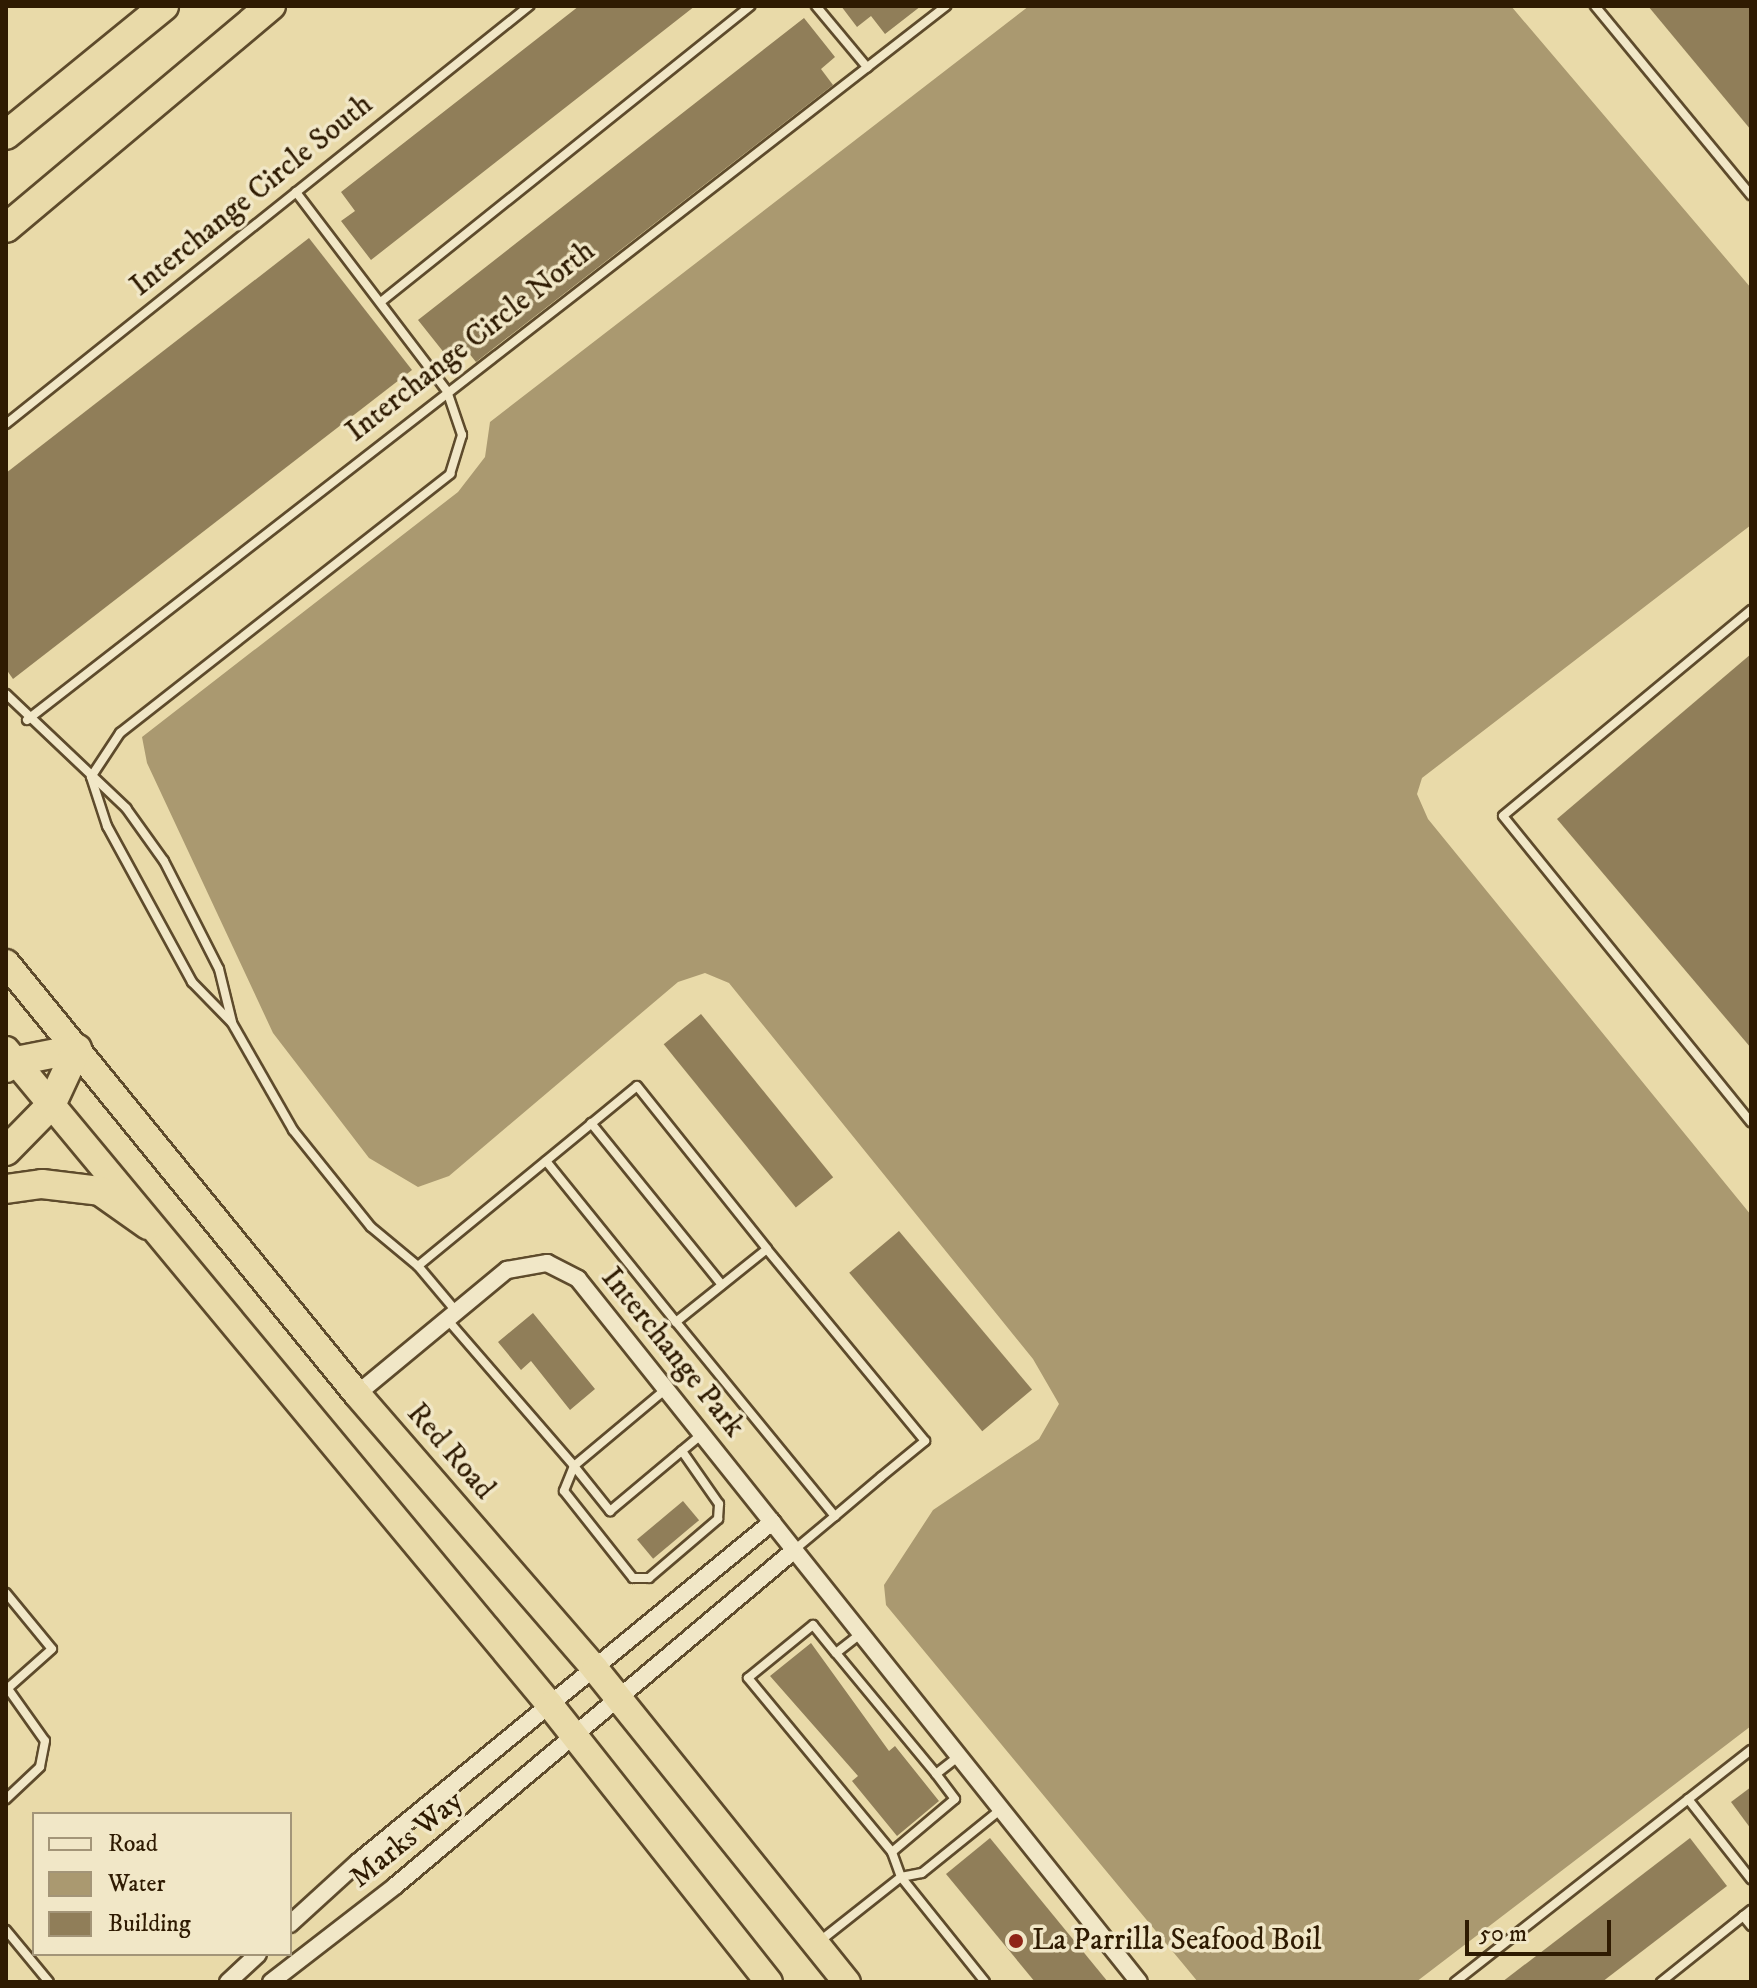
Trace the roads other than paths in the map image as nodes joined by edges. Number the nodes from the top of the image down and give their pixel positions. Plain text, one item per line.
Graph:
1 (164, 6) edge
2 (271, 6) edge
3 (529, 6) edge
4 (750, 6) edge
5 (816, 6) edge
6 (946, 6) edge
7 (1595, 6) edge
8 (867, 67) junction
9 (6, 135) edge
10 (296, 192) junction
11 (1751, 195) edge
12 (6, 228) edge
13 (382, 301) junction
14 (447, 391) junction
15 (6, 424) edge
16 (1751, 610) edge
17 (6, 694) edge
18 (27, 720) junction
19 (91, 777) junction
20 (6, 963) edge
21 (232, 1023) junction
22 (77, 1049) junction
23 (9, 1060) edge
24 (51, 1105) junction
25 (1751, 1122) edge
26 (591, 1123) junction
27 (6, 1151) edge
28 (546, 1161) junction
29 (6, 1189) edge
30 (148, 1225) junction
31 (767, 1249) junction
32 (418, 1266) junction
33 (722, 1285) junction
34 (450, 1313) junction
35 (676, 1322) junction
36 (666, 1389) junction
37 (357, 1394) junction
38 (701, 1435) junction
39 (682, 1451) junction
40 (574, 1466) junction
41 (835, 1516) junction
42 (772, 1522) junction
43 (792, 1552) junction
44 (6, 1593) edge
45 (859, 1635) junction
46 (836, 1653) junction
47 (595, 1669) junction
48 (7, 1687) edge
49 (617, 1696) junction
50 (550, 1705) junction
51 (573, 1734) junction
52 (1751, 1750) edge
53 (958, 1757) junction
54 (936, 1774) junction
55 (6, 1799) edge
56 (1688, 1799) junction
57 (1000, 1810) junction
58 (892, 1852) junction
59 (901, 1877) junction
60 (1751, 1879) edge
61 (1747, 1913) edge
62 (292, 1922) edge
63 (1751, 1926) edge
64 (6, 1930) edge
65 (816, 1944) junction
66 (256, 1956) edge
67 (49, 1982) edge
68 (228, 1982) edge
69 (271, 1982) edge
70 (769, 1982) edge
71 (847, 1982) edge
72 (985, 1982) edge
73 (1139, 1982) edge
74 (1455, 1982) edge
75 (1661, 1982) edge

1 - 9 highway
2 - 12 highway
3 - 10 lane, Interchange Circle South
4 - 13 lane
5 - 8 lane
6 - 8 lane, Interchange Circle North
7 - 11 lane
8 - 14 lane, Interchange Circle North
10 - 13 lane
10 - 15 lane, Interchange Circle South
13 - 14 lane
14 - 18 lane, Interchange Circle North
14 - 19 lane
16 - 25 lane
17 - 18 lane
18 - 19 lane
19 - 21 lane
19 - 21 lane
20 - 22 highway, Red Road
21 - 32 lane
22 - 23 highway
22 - 24 highway
22 - 37 highway, Red Road
23 - 24 highway
24 - 27 highway
24 - 30 highway
26 - 28 lane
26 - 31 lane
26 - 33 lane
28 - 32 lane
28 - 35 lane
29 - 30 highway
30 - 50 highway
31 - 33 lane
31 - 41 lane
32 - 34 lane
33 - 35 lane
34 - 36 street, Interchange Park
34 - 37 street, Interchange Park
34 - 40 lane
35 - 41 lane
36 - 38 street, Interchange Park
36 - 40 lane
37 - 47 highway, Red Road
38 - 39 lane
38 - 42 street, Interchange Park
39 - 40 lane
39 - 40 lane
41 - 43 lane
42 - 43 street, Interchange Park
42 - 47 street
43 - 45 street, Interchange Park
43 - 49 street
44 - 48 lane
45 - 46 lane
45 - 53 street, Interchange Park
46 - 54 lane
46 - 58 lane
47 - 49 highway, Red Road
47 - 50 street
48 - 55 lane
49 - 51 street
49 - 65 highway, Red Road
50 - 51 highway
50 - 62 street, Marks Way
51 - 69 street, Marks Way
51 - 70 highway
52 - 56 lane
53 - 54 lane
53 - 57 street, Interchange Park
54 - 58 lane
56 - 60 lane
56 - 74 lane
57 - 59 lane
57 - 73 street, Interchange Park
58 - 59 lane
59 - 65 lane
59 - 72 lane
61 - 63 lane
61 - 75 lane
64 - 67 lane
65 - 71 highway, Red Road
66 - 68 street

